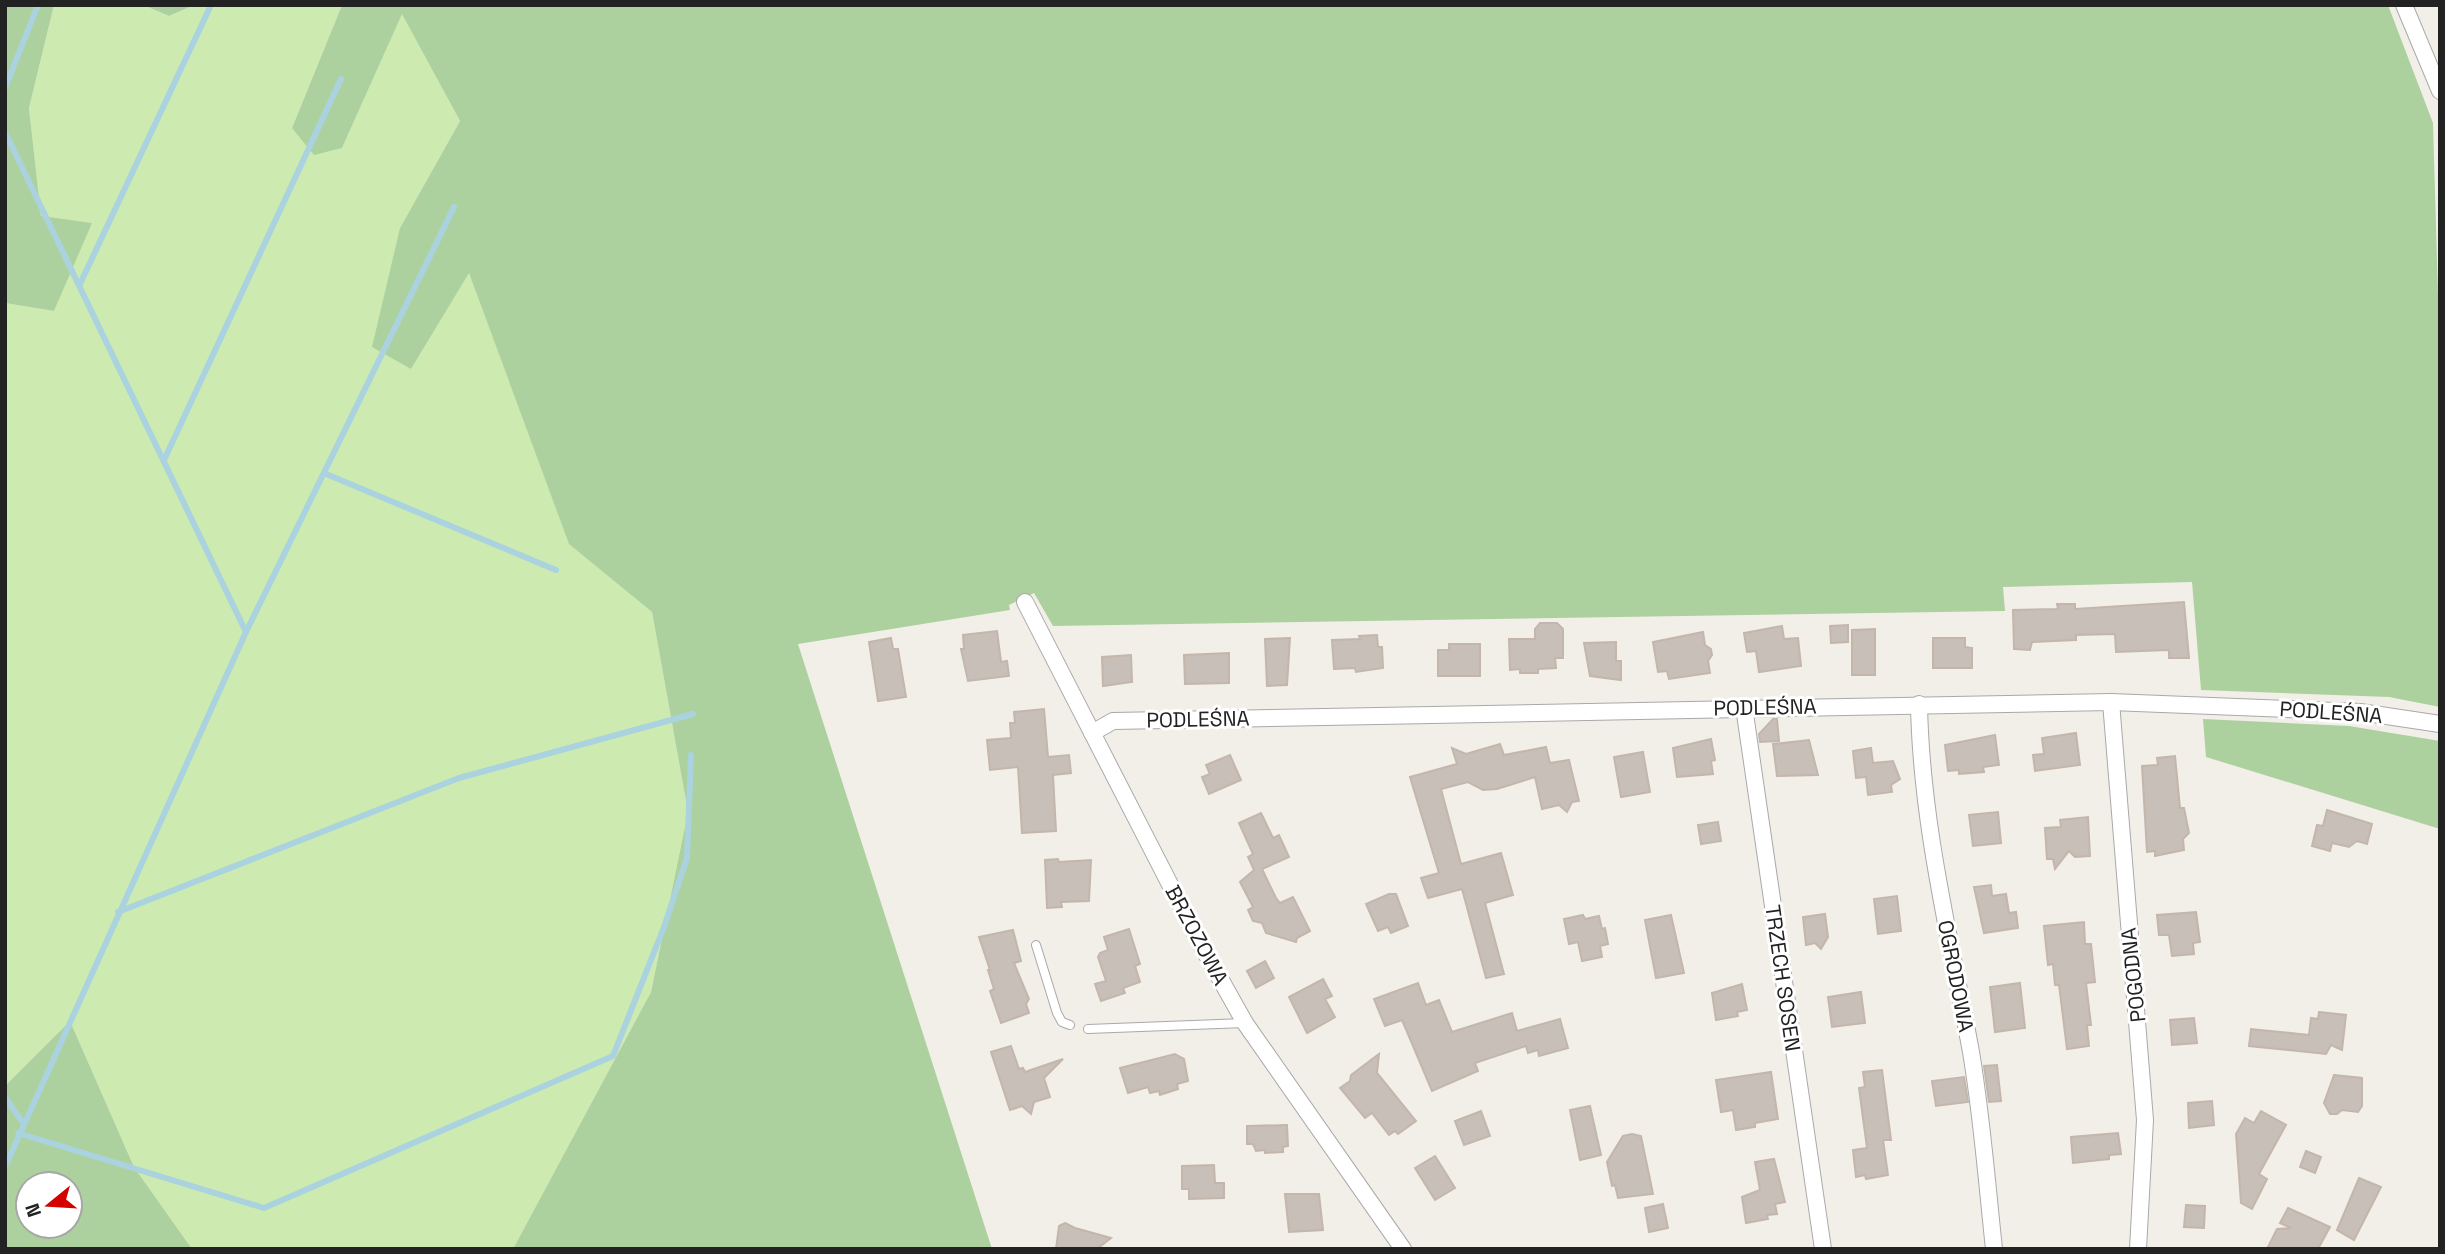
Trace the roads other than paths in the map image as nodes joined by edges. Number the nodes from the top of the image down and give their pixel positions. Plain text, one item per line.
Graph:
1 (2404, 5) edge
2 (2440, 91) edge
3 (1025, 602) dead end
4 (2111, 702) junction
5 (1919, 704) junction
6 (1744, 707) junction
7 (2440, 724) edge
8 (1092, 733) junction
9 (1036, 945) dead end
10 (1245, 1023) junction
11 (1070, 1025) dead end
12 (1088, 1029) dead end
13 (1403, 1249) edge
14 (1823, 1249) edge
15 (1994, 1249) edge
16 (2138, 1249) edge

1 - 2 street
3 - 8 street, BRZOZOWA
4 - 5 street, PODLEŚNA
4 - 7 street, PODLEŚNA
4 - 16 street, POGODNA
5 - 6 street, PODLEŚNA
5 - 15 street, OGRODOWA
6 - 8 street, PODLEŚNA
6 - 14 street, TRZECH SOSEN
8 - 10 street, BRZOZOWA
9 - 11 lane
10 - 12 lane
10 - 13 street, BRZOZOWA

